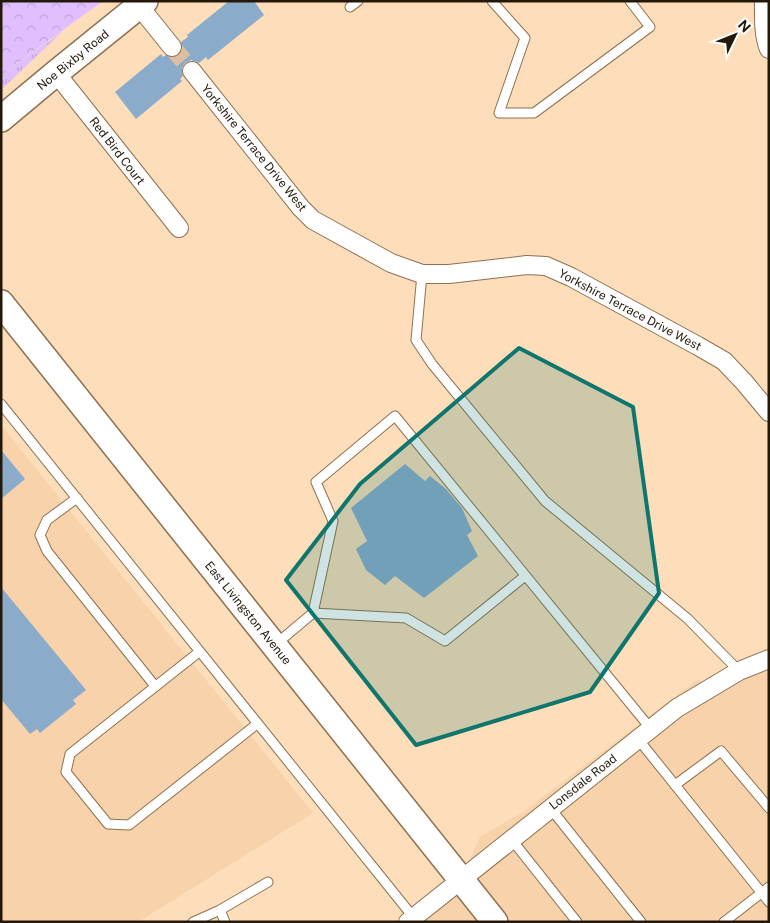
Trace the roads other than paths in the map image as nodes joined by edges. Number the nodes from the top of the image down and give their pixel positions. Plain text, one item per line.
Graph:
1 (358, 1) edge
2 (492, 1) edge
3 (630, 1) edge
4 (764, 1) edge
5 (142, 4) edge
6 (350, 6) dead end
7 (768, 46) edge
8 (172, 47) tunnel mouth
9 (192, 71) tunnel mouth
10 (56, 73) junction
11 (1, 119) edge
12 (179, 228) dead end
13 (422, 274) junction
14 (1, 303) edge
15 (1, 404) edge
16 (769, 412) edge
17 (76, 498) junction
18 (525, 576) junction
19 (313, 613) junction
20 (274, 646) junction
21 (199, 652) junction
22 (769, 659) edge
23 (739, 671) junction
24 (155, 686) junction
25 (257, 724) junction
26 (645, 734) junction
27 (675, 785) junction
28 (550, 808) junction
29 (769, 808) edge
30 (512, 840) junction
31 (461, 880) junction
32 (268, 882) dead end
33 (765, 890) edge
34 (769, 902) edge
35 (220, 910) junction
36 (413, 920) edge
37 (193, 922) edge
38 (225, 922) edge
39 (495, 922) edge
40 (577, 922) edge
41 (641, 922) edge
42 (724, 922) edge

1 - 6 lane
2 - 3 lane
4 - 7 street
5 - 8 street
5 - 10 main road, Noe Bixby Road
9 - 13 street, Yorkshire Terrace Drive West
10 - 11 main road, Noe Bixby Road
10 - 12 street, Red Bird Court
13 - 16 street, Yorkshire Terrace Drive West
13 - 23 lane
14 - 20 main road, East Livingston Avenue
15 - 17 lane
17 - 21 lane
17 - 24 lane
18 - 19 lane
18 - 19 lane
18 - 26 lane
19 - 20 lane
20 - 31 main road, East Livingston Avenue
21 - 24 lane
21 - 25 lane
22 - 23 street, Lonsdale Road
23 - 26 street, Lonsdale Road
24 - 25 lane
25 - 36 lane
26 - 27 lane
26 - 28 street, Lonsdale Road
27 - 29 lane
27 - 33 lane
28 - 30 street, Lonsdale Road
28 - 41 lane
30 - 31 street, Lonsdale Road
30 - 40 lane
31 - 36 street, Lonsdale Road
31 - 39 main road, East Livingston Avenue
32 - 35 lane
33 - 34 lane
33 - 42 lane
35 - 37 lane
35 - 38 lane

